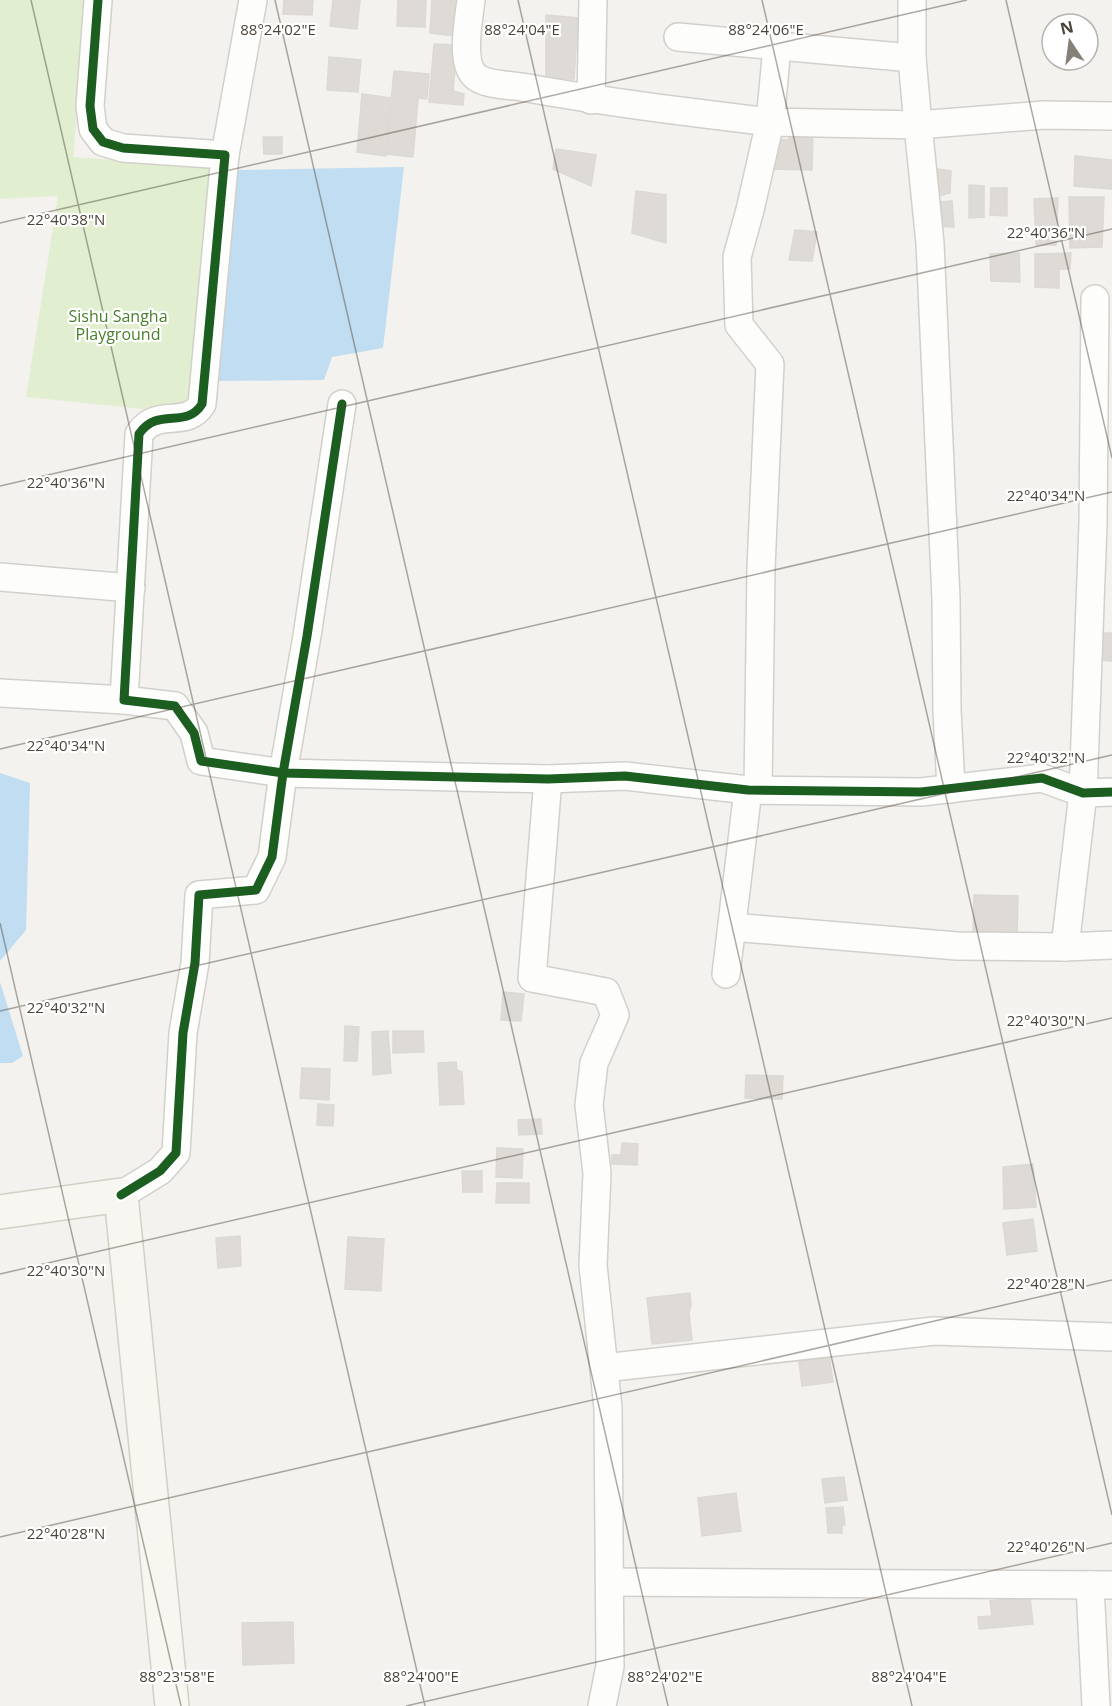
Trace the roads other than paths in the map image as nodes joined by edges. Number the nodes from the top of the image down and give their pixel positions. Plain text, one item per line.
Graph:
1 (98, 0) edge
2 (253, 0) edge
3 (471, 0) edge
4 (593, 0) edge
5 (912, 0) edge
6 (678, 37) dead end
7 (777, 47) junction
8 (912, 58) junction
9 (591, 100) junction
10 (1112, 116) edge
11 (770, 122) junction
12 (918, 124) junction
13 (225, 155) junction
14 (1095, 299) dead end
15 (342, 404) dead end
16 (0, 577) edge
17 (131, 588) junction
18 (0, 693) edge
19 (124, 700) junction
20 (283, 773) junction
21 (548, 779) junction
22 (951, 789) junction
23 (753, 790) junction
24 (1112, 792) edge
25 (1083, 793) junction
26 (732, 927) junction
27 (1112, 945) edge
28 (1065, 947) junction
29 (726, 974) dead end
30 (122, 1195) junction
31 (0, 1212) edge
32 (1112, 1337) edge
33 (604, 1368) junction
34 (610, 1582) junction
35 (1101, 1585) edge
36 (172, 1706) edge
37 (602, 1706) edge
38 (1096, 1706) edge

1 - 13 street
2 - 13 street
3 - 9 street
4 - 9 street
5 - 8 street
6 - 7 street
7 - 8 street
7 - 11 street
8 - 12 street
9 - 11 street
10 - 12 street
11 - 12 street
11 - 23 street
12 - 22 street
13 - 17 street
14 - 25 street
15 - 20 street
16 - 17 street
17 - 19 street
18 - 19 street
19 - 20 street
20 - 21 street
20 - 30 street
21 - 23 street
21 - 33 street
22 - 23 street
22 - 25 street
23 - 26 street
24 - 25 street
25 - 28 street
26 - 28 street
26 - 29 street
27 - 28 street
30 - 31 street
30 - 36 street
32 - 33 street
33 - 34 street
34 - 35 street
34 - 37 street
35 - 38 street

